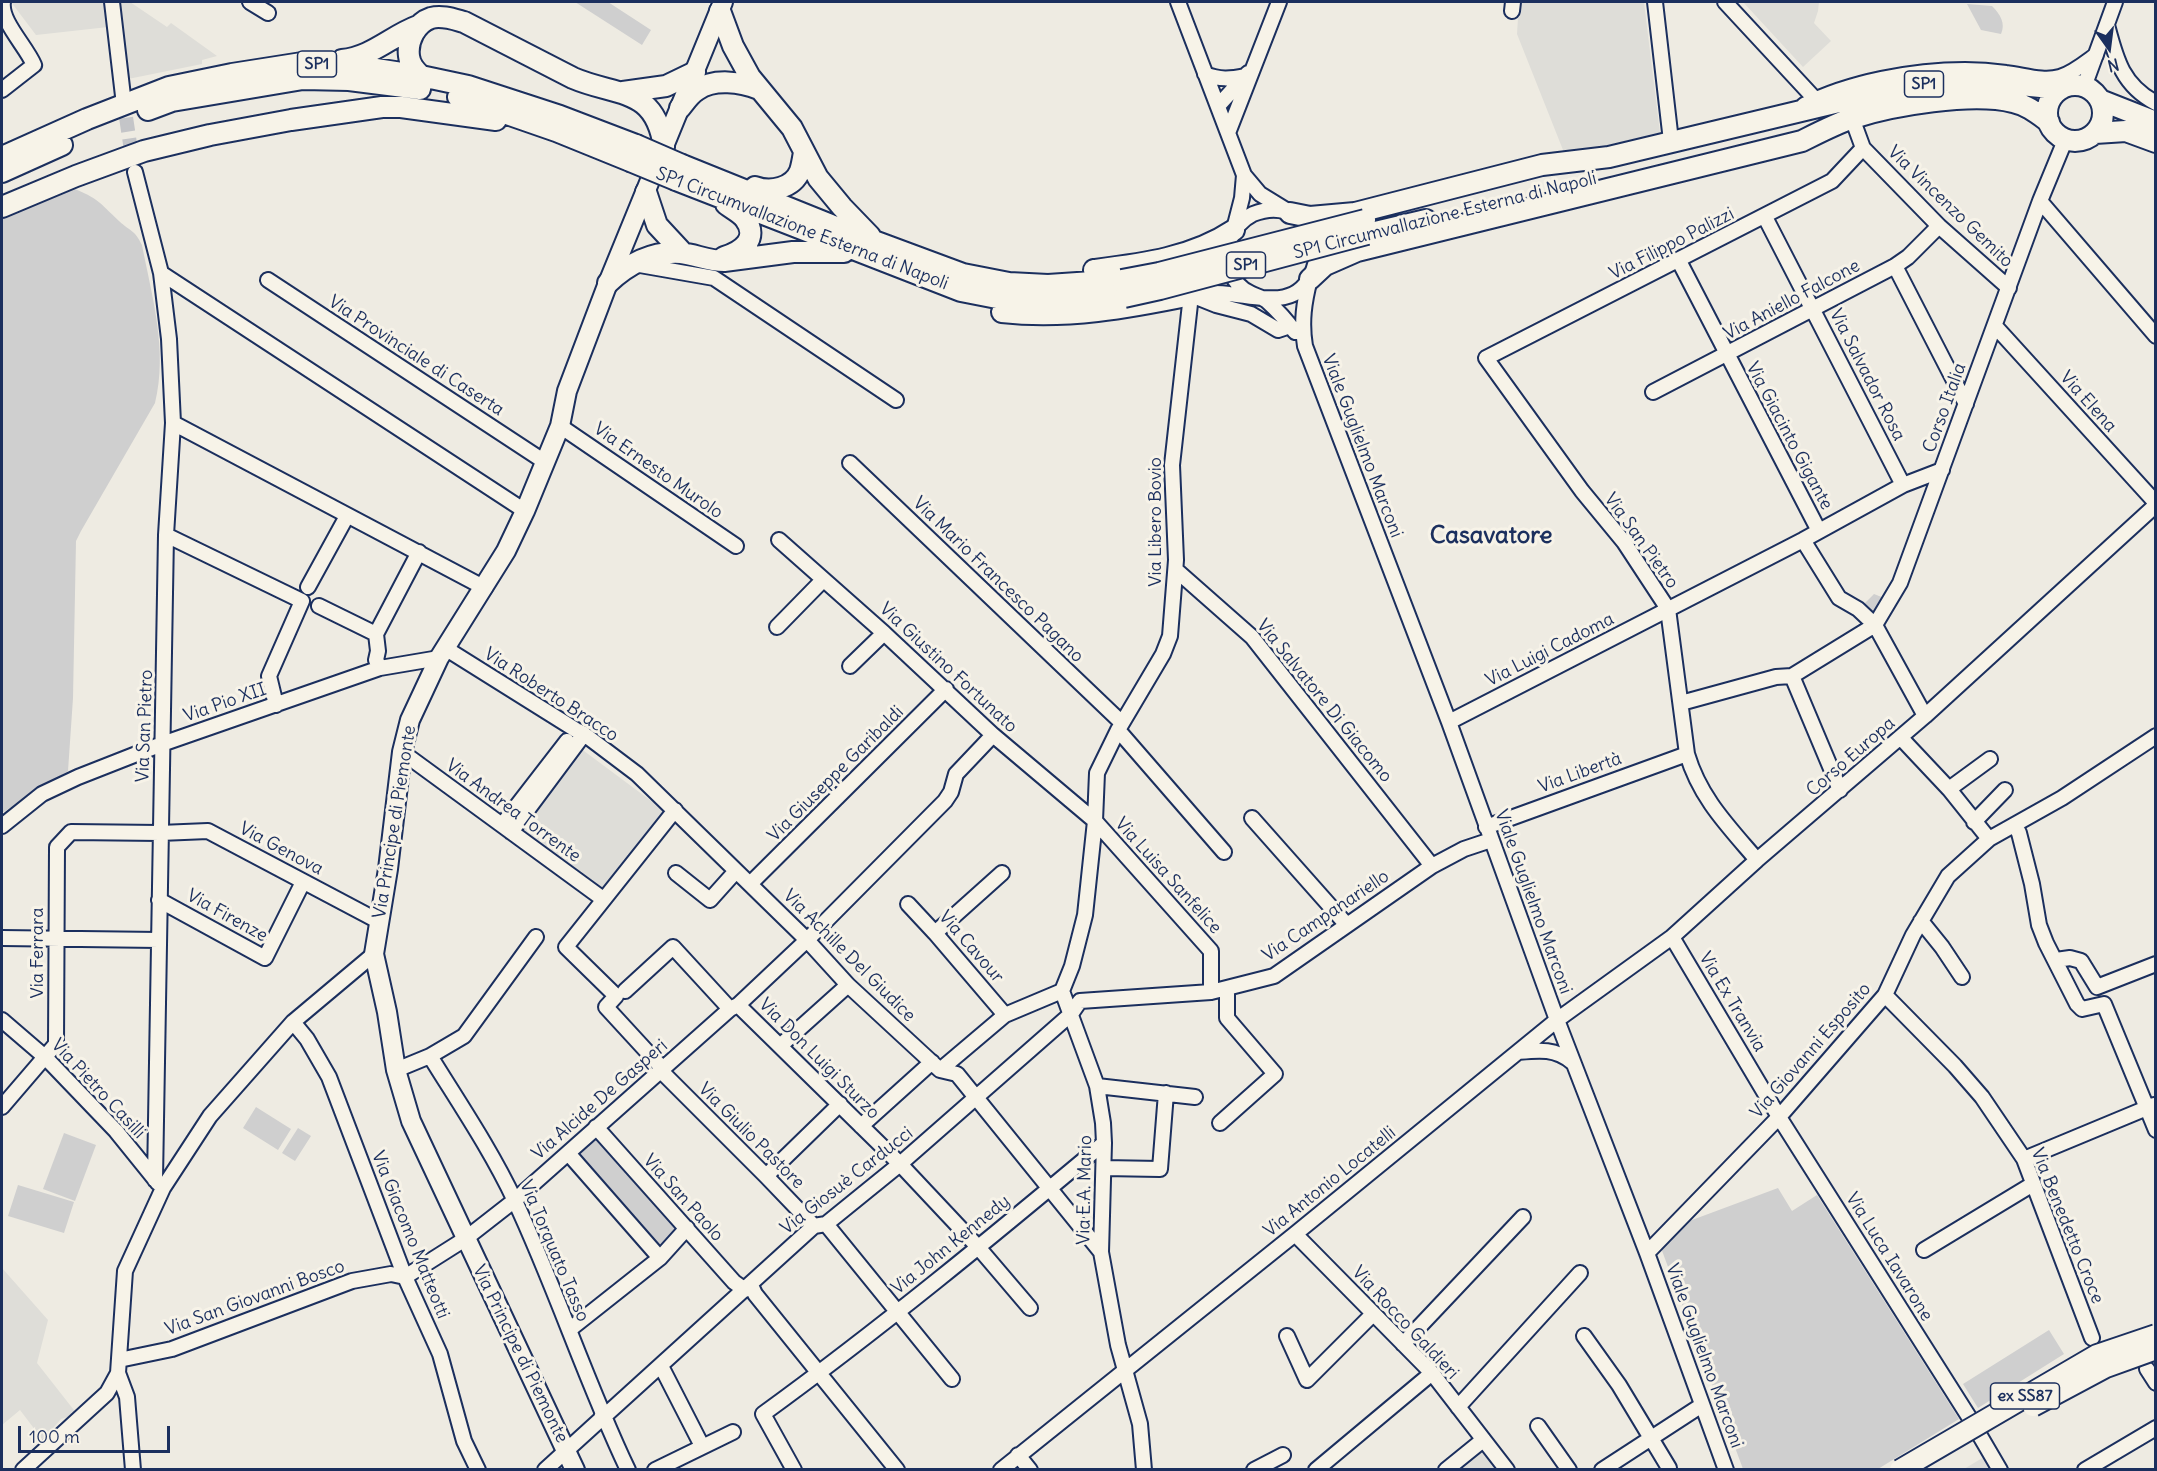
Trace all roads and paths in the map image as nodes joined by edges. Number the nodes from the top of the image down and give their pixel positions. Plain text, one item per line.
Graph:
1 (3, 2) edge
2 (112, 2) edge
3 (250, 2) edge
4 (1178, 2) edge
5 (1279, 2) edge
6 (1655, 2) edge
7 (1725, 2) edge
8 (2115, 2) edge
9 (722, 6) edge
10 (268, 13) dead end
11 (2107, 25) junction
12 (418, 26) junction
13 (2096, 55) junction
14 (320, 64) junction
15 (695, 72) junction
16 (1249, 72) junction
17 (1205, 74) junction
18 (421, 76) junction
19 (2084, 87) junction
20 (759, 89) junction
21 (2061, 89) junction
22 (2, 90) edge
23 (623, 92) junction
24 (123, 96) tunnel mouth
25 (1815, 99) junction
26 (2100, 100) junction
27 (2156, 103) edge
28 (1218, 106) junction
29 (680, 108) junction
30 (1789, 113) junction
31 (1852, 118) junction
32 (2049, 122) junction
33 (2156, 122) edge
34 (556, 131) junction
35 (2095, 133) junction
36 (53, 134) junction
37 (1228, 134) junction
38 (2066, 138) junction
39 (1671, 141) junction
40 (2156, 142) edge
41 (2, 146) edge
42 (664, 147) junction
43 (1863, 148) junction
44 (804, 152) junction
45 (633, 153) junction
46 (2, 157) edge
47 (1613, 166) junction
48 (2, 172) edge
49 (135, 172) tunnel mouth
50 (1244, 175) junction
51 (711, 184) junction
52 (646, 192) junction
53 (2040, 201) junction
54 (2, 207) edge
55 (1290, 213) junction
56 (1765, 217) junction
57 (1939, 226) junction
58 (1234, 230) junction
59 (876, 242) junction
60 (859, 252) junction
61 (683, 254) junction
62 (706, 259) junction
63 (1679, 261) junction
64 (633, 263) junction
65 (913, 264) junction
66 (1895, 266) junction
67 (161, 273) junction
68 (1310, 279) junction
69 (268, 280) dead end
70 (608, 283) junction
71 (2009, 288) junction
72 (1191, 295) junction
73 (1264, 299) junction
74 (1814, 310) junction
75 (1290, 326) junction
76 (1995, 326) junction
77 (2156, 336) edge
78 (1305, 346) junction
79 (1727, 355) junction
80 (1486, 358) joint
81 (1653, 392) dead end
82 (896, 400) dead end
83 (1966, 404) junction
84 (173, 423) junction
85 (560, 426) junction
86 (545, 462) junction
87 (850, 463) dead end
88 (1941, 470) junction
89 (1903, 485) junction
90 (2156, 504) edge
91 (525, 512) junction
92 (347, 516) junction
93 (1819, 531) junction
94 (166, 534) junction
95 (779, 540) dead end
96 (1803, 540) junction
97 (736, 546) dead end
98 (419, 552) junction
99 (1176, 570) junction
100 (823, 580) junction
101 (308, 587) dead end
102 (485, 588) junction
103 (319, 606) dead end
104 (1668, 609) junction
105 (1875, 626) junction
106 (777, 627) dead end
107 (884, 633) junction
108 (376, 634) junction
109 (442, 653) junction
110 (850, 666) dead end
111 (380, 668) junction
112 (1792, 676) junction
113 (946, 689) junction
114 (1682, 703) junction
115 (276, 705) junction
116 (1925, 716) junction
117 (1449, 722) junction
118 (1120, 726) junction
119 (580, 732) junction
120 (993, 735) junction
121 (2156, 736) edge
122 (1901, 738) junction
123 (162, 744) junction
124 (402, 752) junction
125 (1687, 754) junction
126 (1990, 759) dead end
127 (637, 774) joint
128 (1949, 789) junction
129 (1840, 790) junction
130 (2005, 790) dead end
131 (675, 810) junction
132 (1252, 818) dead end
133 (1095, 821) junction
134 (1974, 822) junction
135 (2015, 825) junction
136 (2, 826) edge
137 (507, 829) junction
138 (160, 833) junction
139 (1488, 833) junction
140 (1989, 839) junction
141 (57, 847) joint
142 (1224, 852) dead end
143 (1757, 860) junction
144 (1431, 866) junction
145 (736, 871) junction
146 (676, 873) dead end
147 (1002, 873) dead end
148 (303, 882) junction
149 (751, 884) junction
150 (603, 899) junction
151 (159, 900) junction
152 (908, 904) dead end
153 (1921, 921) junction
154 (380, 922) junction
155 (1346, 924) junction
156 (935, 933) junction
157 (1672, 936) junction
158 (536, 937) dead end
159 (2, 938) edge
160 (57, 938) junction
161 (159, 940) junction
162 (807, 940) junction
163 (374, 954) junction
164 (2056, 960) junction
165 (2156, 964) edge
166 (1962, 978) dead end
167 (848, 985) junction
168 (2097, 987) junction
169 (1227, 988) junction
170 (625, 991) dead end
171 (1062, 992) junction
172 (1211, 992) junction
173 (1885, 995) junction
174 (2104, 1004) junction
175 (734, 1007) junction
176 (1071, 1014) junction
177 (1005, 1015) junction
178 (2, 1020) edge
179 (1557, 1020) junction
180 (293, 1022) junction
181 (780, 1046) junction
182 (1518, 1052) junction
183 (430, 1056) junction
184 (45, 1057) junction
185 (1572, 1062) junction
186 (936, 1066) junction
187 (396, 1070) junction
188 (662, 1070) junction
189 (1097, 1086) junction
190 (1166, 1093) junction
191 (1195, 1097) dead end
192 (975, 1098) junction
193 (840, 1104) junction
194 (2151, 1106) edge
195 (2, 1107) edge
196 (1779, 1117) junction
197 (1220, 1123) dead end
198 (861, 1126) junction
199 (596, 1127) junction
200 (2156, 1130) edge
201 (1104, 1143) junction
202 (568, 1153) junction
203 (2024, 1159) junction
204 (900, 1164) junction
205 (1104, 1168) junction
206 (766, 1176) junction
207 (159, 1184) junction
208 (2033, 1184) junction
209 (1050, 1189) junction
210 (514, 1200) junction
211 (1523, 1217) dead end
212 (820, 1225) junction
213 (687, 1228) junction
214 (1295, 1234) junction
215 (465, 1239) junction
216 (978, 1247) junction
217 (1924, 1250) dead end
218 (1101, 1252) junction
219 (1647, 1253) junction
220 (660, 1258) junction
221 (1580, 1273) dead end
222 (405, 1277) junction
223 (748, 1288) junction
224 (1030, 1308) dead end
225 (897, 1312) junction
226 (1373, 1314) junction
227 (568, 1330) junction
228 (2156, 1335) edge
229 (1287, 1336) dead end
230 (1584, 1336) dead end
231 (2092, 1338) dead end
232 (1403, 1344) junction
233 (2156, 1349) edge
234 (661, 1366) junction
235 (119, 1367) junction
236 (1125, 1369) junction
237 (2147, 1370) dead end
238 (819, 1373) junction
239 (1432, 1373) junction
240 (952, 1379) dead end
241 (2156, 1383) edge
242 (1702, 1405) junction
243 (1458, 1407) junction
244 (602, 1415) junction
245 (1539, 1426) dead end
246 (2156, 1428) edge
247 (733, 1432) dead end
248 (1652, 1437) junction
249 (1483, 1440) junction
250 (702, 1446) junction
251 (566, 1449) junction
252 (1018, 1455) junction
253 (1283, 1455) dead end
254 (1669, 1468) edge
255 (23, 1470) edge
256 (133, 1470) edge
257 (478, 1470) edge
258 (545, 1470) edge
259 (575, 1470) edge
260 (628, 1470) edge
261 (655, 1470) edge
262 (794, 1470) edge
263 (897, 1470) edge
264 (1001, 1470) edge
265 (1030, 1470) edge
266 (1144, 1470) edge
267 (1254, 1470) edge
268 (1316, 1470) edge
269 (1446, 1470) edge
270 (1507, 1470) edge
271 (1569, 1470) edge
272 (1602, 1470) edge
273 (1726, 1470) edge
274 (1900, 1470) edge
275 (1925, 1470) edge
276 (2000, 1470) edge
277 (2085, 1470) edge

1 - 22 street
2 - 24 street
3 - 10 street
4 - 17 street
5 - 16 street
6 - 39 street
7 - 25 street
8 - 11 street
9 - 15 main road, Via Principe di Piemonte
9 - 20 highway
11 - 13 street
11 - 27 street
12 - 14 highway
12 - 18 highway
12 - 23 highway
13 - 19 street
13 - 25 street
14 - 18 highway, SP1 Circumvallazione Esterna di Napoli / SP1
14 - 36 highway, SP1 Circumvallazione Esterna di Napoli / SP1
15 - 23 highway
15 - 29 main road, Via Principe di Piemonte
16 - 17 street
16 - 28 street
16 - 37 street
17 - 28 street
18 - 45 highway, SP1 Circumvallazione Esterna di Napoli / SP1
19 - 21 highway, SP1
19 - 26 highway
20 - 29 highway
20 - 44 highway
21 - 30 highway, SP1
21 - 32 highway
23 - 42 highway
25 - 30 street
26 - 33 highway
26 - 35 highway
28 - 37 street
29 - 42 main road, Via Principe di Piemonte
30 - 39 highway
31 - 32 highway
31 - 43 street, Via Vincenzo Gemito
31 - 47 highway, SP1
31 - 68 highway
32 - 38 highway
34 - 45 highway, SP1 Circumvallazione Esterna di Napoli / SP1
34 - 48 highway, SP1 Circumvallazione Esterna di Napoli / SP1
34 - 54 highway
35 - 38 highway
35 - 40 highway
36 - 41 highway
36 - 46 highway, SP1 Circumvallazione Esterna di Napoli / SP1
37 - 50 street
38 - 53 street, Corso Italia
39 - 47 highway
42 - 52 main road, Via Principe di Piemonte
43 - 56 street, Via Filippo Palizzi
43 - 57 street, Via Vincenzo Gemito
44 - 51 highway
44 - 59 highway
45 - 51 highway, SP1 Circumvallazione Esterna di Napoli / SP1, bridge
47 - 55 highway
47 - 65 highway, SP1 Circumvallazione Esterna di Napoli / SP1, bridge
49 - 67 street, Via San Pietro
50 - 55 street
50 - 58 street
51 - 59 highway, SP1 Circumvallazione Esterna di Napoli / SP1
51 - 60 highway, SP1 Circumvallazione Esterna di Napoli / SP1
51 - 62 highway
52 - 61 highway
52 - 70 main road, Via Principe di Piemonte
53 - 71 street, Corso Italia
53 - 77 street
55 - 58 street
55 - 68 street
56 - 63 street, Via Filippo Palizzi
56 - 74 street, Via Salvador Rosa
57 - 66 street, Via Aniello Falcone
57 - 71 street, Via Vincenzo Gemito
58 - 65 highway
58 - 73 street
59 - 65 highway, SP1 Circumvallazione Esterna di Napoli / SP1
60 - 62 highway
60 - 65 highway, SP1 Circumvallazione Esterna di Napoli / SP1
61 - 62 highway
61 - 64 highway
63 - 79 street, Via Giacinto Gigante
63 - 80 street, Via Filippo Palizzi
64 - 70 highway
64 - 82 street
65 - 72 highway
66 - 74 street, Via Aniello Falcone
66 - 83 street
67 - 84 street, Via San Pietro
67 - 91 street
68 - 73 street
68 - 78 street, Viale Guglielmo Marconi
69 - 86 street, Via Provinciale di Caserta
70 - 85 main road, Via Principe di Piemonte
71 - 76 street, Corso Italia
72 - 73 street
72 - 75 street
72 - 99 street, Via Libero Bovio
73 - 75 street, Viale Guglielmo Marconi
74 - 79 street, Via Aniello Falcone
74 - 89 street, Via Salvador Rosa
75 - 78 street, Viale Guglielmo Marconi
76 - 83 street, Corso Italia
76 - 90 street, Via Elena
78 - 117 street, Viale Guglielmo Marconi
79 - 81 street, Via Aniello Falcone
79 - 93 street, Via Giacinto Gigante
80 - 104 street, Via San Pietro
83 - 88 street, Corso Italia
84 - 92 street
84 - 94 street, Via San Pietro
85 - 86 main road, Via Principe di Piemonte
85 - 97 street, Via Ernesto Murolo
86 - 91 main road, Via Principe di Piemonte
87 - 118 street, Via Mario Francesco Pagano
88 - 89 street, Corso Italia
88 - 105 street
89 - 93 street, Corso Italia
90 - 116 street, Corso Europa
91 - 102 main road, Via Principe di Piemonte
92 - 98 street
92 - 101 street
93 - 96 street, Corso Italia
94 - 115 street
94 - 123 street, Via San Pietro
95 - 100 street, Via Giustino Fortunato
96 - 104 street, Corso Italia
96 - 105 street
98 - 102 street
98 - 108 street
99 - 118 street, Via Libero Bovio
99 - 144 street, Via Salvatore Di Giacomo
100 - 106 street
100 - 107 street, Via Giustino Fortunato
102 - 109 main road, Via Principe di Piemonte
103 - 108 street
104 - 114 street, Via San Pietro
104 - 117 street, Via Luigi Cadoma
105 - 112 street
105 - 116 street
107 - 110 street
107 - 113 street, Via Giustino Fortunato
108 - 111 street
109 - 111 street, Via Pio XII
109 - 119 street, Via Roberto Bracco
109 - 124 main road, Via Principe di Piemonte
111 - 115 street, Via Pio XII
112 - 114 street
112 - 129 street
113 - 120 street, Via Giustino Fortunato
113 - 149 street, Via Giuseppe Garibaldi
114 - 125 street, Via San Pietro
115 - 123 street, Via Pio XII
116 - 122 street, Corso Europa
117 - 139 street, Viale Guglielmo Marconi
118 - 133 street, Via Libero Bovio
118 - 142 street, Via Mario Francesco Pagano
119 - 127 street, Via Roberto Bracco
119 - 137 street
120 - 133 street, Via Giustino Fortunato
120 - 162 street, Via Alcide De Gasperi
121 - 135 street, Via Giovanni Esposito
122 - 128 street
122 - 129 street, Corso Europa
123 - 136 street, Via Pio XII
123 - 138 street, Via San Pietro
124 - 137 street, Via Andrea Torrente
124 - 154 main road, Via Principe di Piemonte
125 - 139 street, Via Libertà
125 - 143 street, Via San Pietro
126 - 128 street
127 - 131 street, Via Achille Del Giudice
128 - 134 street
129 - 143 street, Corso Europa
130 - 134 street
131 - 145 street, Via Achille Del Giudice
131 - 150 street
132 - 155 street
133 - 171 street, Via Libero Bovio
133 - 172 street, Via Luisa Sanfelice
134 - 140 street
135 - 140 street, Via Giovanni Esposito
135 - 164 street
137 - 150 street, Via Andrea Torrente
138 - 141 street, Via Genova
138 - 148 street, Via Genova
138 - 151 street, Via San Pietro
139 - 144 street, Via Campanariello
139 - 179 street, Viale Guglielmo Marconi
140 - 153 street, Via Giovanni Esposito
141 - 160 street, Via Ferrara
143 - 157 street, Corso Europa
144 - 155 street, Via Campanariello
145 - 146 street
145 - 149 street, Via Achille Del Giudice
147 - 156 street
148 - 151 street, Via Firenze
148 - 154 street, Via Genova
149 - 162 street, Via Achille Del Giudice
150 - 188 street, Via Giulio Pastore
151 - 161 street, Via San Pietro
152 - 156 street, Via Cavour
153 - 166 street
153 - 173 street, Via Giovanni Esposito
154 - 163 main road, Via Principe di Piemonte
155 - 169 street, Via Campanariello
156 - 177 street, Via Cavour
157 - 179 street, Corso Europa
157 - 196 street, Via Ex Tranvia
158 - 183 street
159 - 160 street
160 - 161 street
160 - 184 street, Via Ferrara
161 - 207 street, Via San Pietro
162 - 167 street, Via Achille Del Giudice
162 - 175 street, Via Alcide De Gasperi
163 - 180 street
163 - 187 main road, Via Principe di Piemonte
164 - 168 street
164 - 174 street
165 - 168 street
167 - 181 street
167 - 186 street, Via Achille Del Giudice
168 - 174 street
169 - 172 street, Via Campanariello
169 - 197 street
170 - 175 street
171 - 176 street
171 - 177 street
172 - 176 street, Via Campanariello
173 - 196 street, Via Giovanni Esposito
173 - 203 street, Via Benedetto Croce
174 - 194 street
175 - 181 street, Via Don Luigi Sturzo
175 - 188 street, Via Alcide De Gasperi
176 - 189 street, Via E.A. Mario
176 - 192 street, Via Giosuè Carducci
177 - 186 street
178 - 184 street, Via Pietro Casilli
179 - 182 street, Via Antonio Locatelli
179 - 185 street, Viale Guglielmo Marconi
180 - 207 street
180 - 222 street, Via Giacomo Matteotti
181 - 193 street, Via Don Luigi Sturzo
182 - 185 street
182 - 214 street, Via Antonio Locatelli
183 - 187 street
183 - 210 street, Via Torquato Tasso
184 - 195 street, Via Ferrara
184 - 207 street, Via Pietro Casilli
185 - 219 street, Viale Guglielmo Marconi
186 - 192 street, Via Achille Del Giudice
186 - 198 street
187 - 215 main road, Via Principe di Piemonte
188 - 199 street, Via Alcide De Gasperi
188 - 206 street, Via Giulio Pastore
189 - 190 street
189 - 201 street, Via E.A. Mario
190 - 191 street
190 - 205 street
192 - 204 street, Via Giosuè Carducci
192 - 209 street, Via Achille Del Giudice
193 - 198 street, Via Don Luigi Sturzo
193 - 206 street
194 - 200 street
194 - 203 street
196 - 219 street, Via Giovanni Esposito
196 - 276 street, Via Luca Iavarone
198 - 204 street, Via Don Luigi Sturzo
199 - 202 street, Via Alcide De Gasperi
199 - 213 street, Via San Paolo
201 - 205 street, Via E.A. Mario
201 - 209 street, Via John Kennedy
202 - 210 street, Via Alcide De Gasperi
202 - 220 street
203 - 208 street, Via Benedetto Croce
204 - 212 street, Via Giosuè Carducci
204 - 216 street
205 - 218 street, Via E.A. Mario
206 - 212 street, Via Giulio Pastore
207 - 235 street
208 - 217 street
208 - 231 street, Via Benedetto Croce
209 - 216 street, Via John Kennedy
209 - 218 street, Via Achille Del Giudice
210 - 215 street, Via Alcide De Gasperi
210 - 227 street, Via Torquato Tasso
211 - 232 street
212 - 223 street, Via Giosuè Carducci
212 - 225 street, Via Giulio Pastore
213 - 220 street
213 - 223 street, Via San Paolo
214 - 226 street, Via Rocco Galdieri
214 - 236 street, Via Antonio Locatelli
215 - 222 street
215 - 251 main road, Via Principe di Piemonte
216 - 224 street
216 - 225 street, Via John Kennedy
218 - 236 street, Via E.A. Mario
219 - 242 street, Viale Guglielmo Marconi
220 - 227 street
221 - 243 street
222 - 235 street, Via San Giovanni Bosco
222 - 257 street, Via Giacomo Matteotti
223 - 234 street, Via Giosuè Carducci
223 - 238 street, Via San Paolo
225 - 238 street, Via John Kennedy
225 - 240 street, Via Giulio Pastore
226 - 229 street
226 - 232 street, Via Rocco Galdieri
227 - 244 street, Via Torquato Tasso
228 - 274 highway, ex SS87, bridge
230 - 248 street
232 - 239 street, Via Rocco Galdieri
233 - 275 highway, ex SS87, bridge
234 - 244 street, Via Giosuè Carducci
234 - 250 street
235 - 255 street
235 - 256 street
236 - 252 street, Via Antonio Locatelli
236 - 266 street, Via E.A. Mario
237 - 241 street
238 - 262 street, Via John Kennedy
238 - 263 street, Via San Paolo
239 - 243 street, Via Rocco Galdieri
239 - 268 street
242 - 248 street
242 - 273 street, Viale Guglielmo Marconi
243 - 249 street, Via Rocco Galdieri
244 - 251 street, Via Giosuè Carducci
244 - 260 street, Via Torquato Tasso
245 - 271 street
246 - 277 street
247 - 250 street
248 - 254 street
248 - 272 street
249 - 269 street
249 - 270 street, Via Rocco Galdieri
250 - 261 street
251 - 258 street
251 - 259 main road, Via Principe di Piemonte
252 - 264 street, Via Antonio Locatelli
252 - 265 street
253 - 267 street

